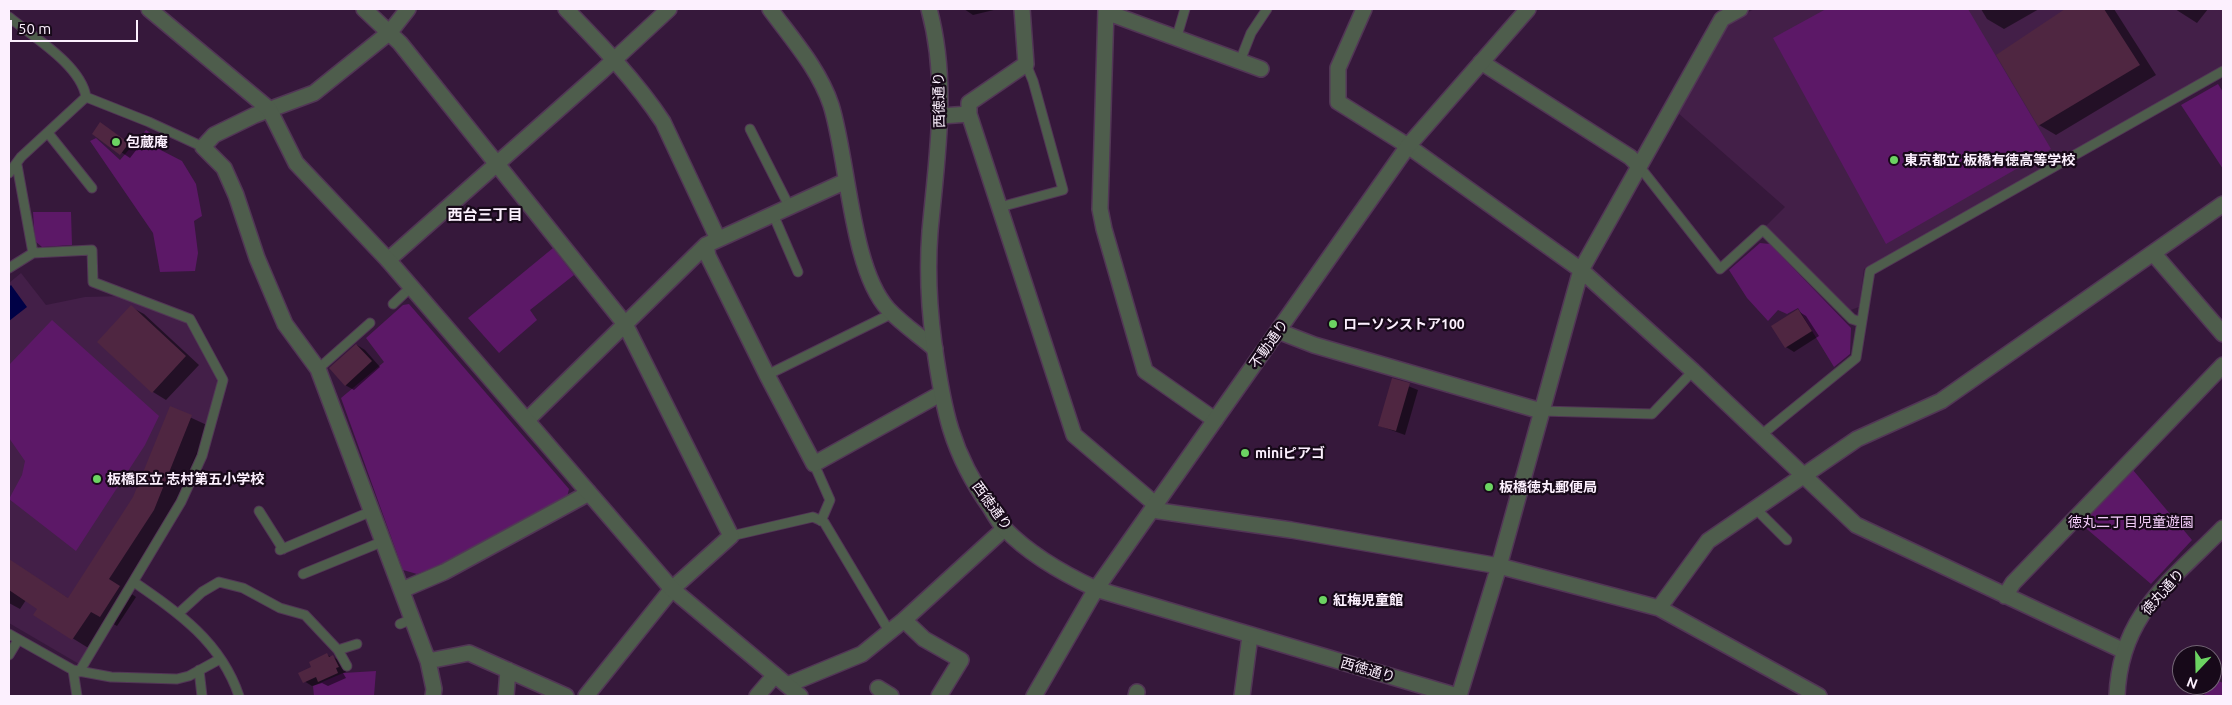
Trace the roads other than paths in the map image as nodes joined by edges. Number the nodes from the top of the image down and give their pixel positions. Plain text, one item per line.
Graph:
1 (148, 9) edge
2 (364, 9) edge
3 (408, 9) edge
4 (566, 9) edge
5 (669, 9) edge
6 (770, 9) edge
7 (929, 9) edge
8 (1022, 9) edge
9 (1185, 9) edge
10 (1268, 9) edge
11 (1364, 9) edge
12 (1528, 9) edge
13 (1740, 9) edge
14 (1106, 10) edge
15 (9, 17) edge
16 (390, 32) junction
17 (1177, 36) junction
18 (613, 60) junction
19 (1240, 61) junction
20 (1481, 62) junction
21 (1026, 64) junction
22 (1261, 69) dead end
23 (2223, 71) edge
24 (86, 97) junction
25 (268, 109) junction
26 (969, 114) junction
27 (941, 116) junction
28 (750, 129) dead end
29 (48, 133) junction
30 (1408, 146) junction
31 (203, 147) junction
32 (497, 164) junction
33 (16, 165) junction
34 (1639, 166) junction
35 (9, 173) edge
36 (846, 181) junction
37 (92, 188) dead end
38 (2223, 204) edge
39 (789, 206) junction
40 (1000, 207) junction
41 (772, 214) junction
42 (712, 242) junction
43 (32, 253) junction
44 (2153, 253) junction
45 (388, 260) junction
46 (9, 268) edge
47 (1581, 270) junction
48 (798, 272) dead end
49 (411, 287) junction
50 (393, 304) dead end
51 (893, 313) junction
52 (1861, 322) junction
53 (370, 323) dead end
54 (625, 324) junction
55 (1278, 331) junction
56 (2223, 334) edge
57 (935, 349) junction
58 (2223, 365) edge
59 (318, 369) junction
60 (1693, 371) junction
61 (767, 375) junction
62 (940, 394) junction
63 (1541, 411) junction
64 (527, 420) junction
65 (1215, 420) junction
66 (1760, 436) junction
67 (814, 464) junction
68 (1804, 477) junction
69 (589, 493) junction
70 (1154, 507) junction
71 (1755, 508) junction
72 (259, 511) dead end
73 (372, 511) junction
74 (821, 521) junction
75 (1004, 528) junction
76 (2223, 528) edge
77 (731, 536) junction
78 (1787, 540) dead end
79 (384, 541) junction
80 (1499, 566) junction
81 (303, 574) dead end
82 (134, 582) junction
83 (672, 589) junction
84 (402, 590) junction
85 (1096, 590) junction
86 (2005, 596) junction
87 (1659, 608) junction
88 (179, 613) junction
89 (904, 620) junction
90 (889, 632) junction
91 (9, 634) edge
92 (1250, 636) junction
93 (18, 640) junction
94 (357, 644) dead end
95 (338, 650) junction
96 (2124, 651) junction
97 (9, 655) edge
98 (220, 659) junction
99 (428, 661) junction
100 (347, 666) dead end
101 (199, 670) junction
102 (508, 670) junction
103 (76, 671) junction
104 (781, 680) junction
105 (77, 696) edge
106 (202, 696) edge
107 (239, 696) edge
108 (433, 696) edge
109 (506, 696) edge
110 (566, 696) edge
111 (586, 696) edge
112 (758, 696) edge
113 (800, 696) edge
114 (939, 696) edge
115 (1034, 696) edge
116 (1242, 696) edge
117 (1458, 696) edge
118 (1815, 696) edge
119 (2118, 696) edge

1 - 25 street
2 - 16 street
3 - 16 street
4 - 18 street
5 - 18 street
6 - 36 street
7 - 27 street, 西徳通り
8 - 21 street
9 - 17 lane
10 - 19 lane
11 - 30 street
12 - 20 street, 不動通り
13 - 34 street
14 - 17 street
14 - 65 street
15 - 24 lane
16 - 25 street
16 - 32 street
17 - 19 street
18 - 32 street
18 - 42 street
19 - 22 street
20 - 30 street, 不動通り
20 - 34 street
21 - 26 street
21 - 40 lane
23 - 52 lane
24 - 29 lane
24 - 31 lane
25 - 31 street
25 - 45 street
26 - 27 street
26 - 40 street
27 - 57 street, 西徳通り
28 - 39 lane
29 - 33 lane
29 - 37 lane
30 - 47 street
30 - 55 street, 不動通り
31 - 59 street
32 - 45 street
32 - 54 street
33 - 35 lane
33 - 43 lane
34 - 47 street
34 - 52 lane
36 - 39 street
36 - 51 street
38 - 44 street
39 - 41 street
40 - 70 street
41 - 42 street
41 - 48 lane
42 - 54 street
42 - 61 street
43 - 46 lane
43 - 82 lane
44 - 56 street
44 - 68 street
45 - 49 street
47 - 60 street
47 - 63 street
49 - 50 lane
49 - 64 street
51 - 57 street
51 - 61 lane
52 - 66 lane
53 - 59 lane
54 - 64 street
54 - 77 street
55 - 63 street
55 - 65 street, 不動通り
57 - 62 street, 西徳通り
58 - 86 street
59 - 73 street
60 - 63 lane
60 - 66 street
61 - 67 street
62 - 67 street
62 - 75 street, 西徳通り
63 - 80 street
64 - 69 street
65 - 70 street, 不動通り
66 - 68 street
67 - 74 lane
68 - 71 street
68 - 86 street
69 - 83 street
69 - 84 street
70 - 80 street
70 - 85 street, 不動通り
71 - 78 lane
71 - 87 street
72 - 73 lane
73 - 79 street
74 - 77 lane
74 - 90 lane
75 - 85 street, 西徳通り
75 - 89 street
76 - 96 street, 徳丸通り
77 - 83 street
79 - 81 lane
79 - 84 street
80 - 87 street
80 - 117 street
82 - 88 lane
82 - 103 lane
83 - 104 street
83 - 111 street
84 - 99 street
85 - 92 street, 西徳通り
85 - 115 street, 不動通り
86 - 96 street
87 - 118 street
88 - 95 lane
88 - 98 lane
89 - 90 street
89 - 114 street
90 - 104 street
91 - 93 lane
92 - 116 street
92 - 117 street, 西徳通り
93 - 97 lane
93 - 103 lane
94 - 95 lane
95 - 100 lane
96 - 119 street, 徳丸通り
98 - 101 lane
98 - 107 lane
99 - 102 street
99 - 108 street
101 - 103 lane
101 - 106 lane
102 - 109 street
102 - 110 street
103 - 105 lane
104 - 112 street
104 - 113 street

